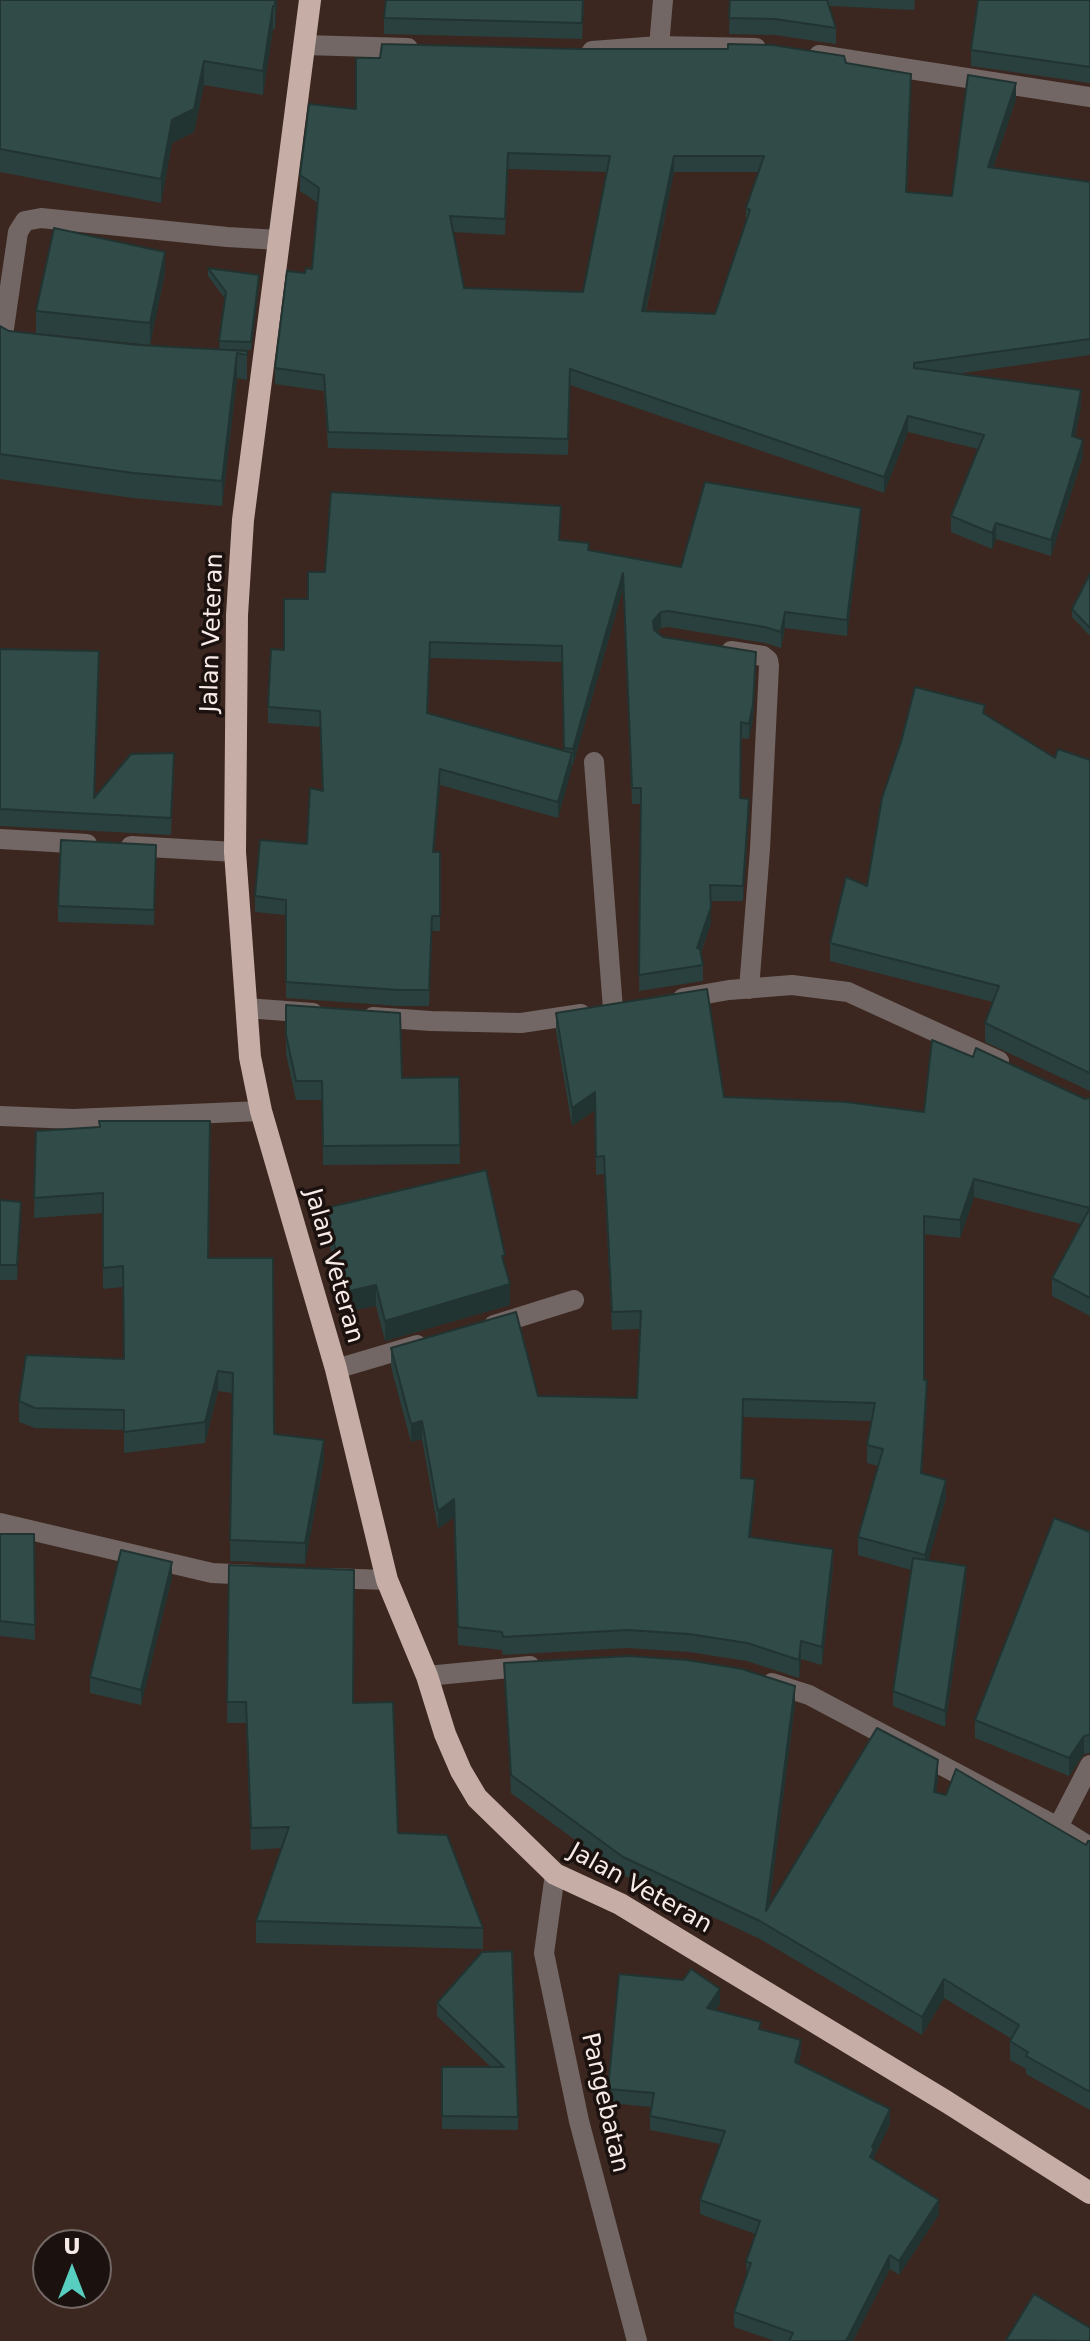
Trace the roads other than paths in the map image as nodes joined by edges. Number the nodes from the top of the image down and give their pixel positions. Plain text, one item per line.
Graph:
1 (310, 0) edge
2 (663, 0) edge
3 (304, 45) junction
4 (659, 46) junction
5 (427, 48) edge
6 (773, 48) edge
7 (580, 52) edge
8 (803, 53) edge
9 (1090, 97) edge
10 (279, 240) junction
11 (39, 346) edge
12 (708, 647) edge
13 (594, 762) dead end
14 (0, 839) edge
15 (235, 852) junction
16 (749, 989) junction
17 (657, 1002) edge
18 (246, 1008) junction
19 (1015, 1068) edge
20 (261, 1111) junction
21 (0, 1116) edge
22 (574, 1300) dead end
23 (473, 1330) edge
24 (430, 1341) edge
25 (336, 1369) junction
26 (0, 1523) edge
27 (276, 1576) edge
28 (307, 1577) edge
29 (387, 1580) junction
30 (555, 1664) edge
31 (427, 1676) junction
32 (758, 1678) edge
33 (1090, 1765) edge
34 (1058, 1827) junction
35 (1090, 1847) edge
36 (555, 1874) junction
37 (1090, 2193) edge
38 (637, 2341) edge

1 - 3 highway, Jalan Veteran
2 - 4 street
3 - 5 street
3 - 10 highway, Jalan Veteran
4 - 6 street
4 - 7 street
8 - 9 street
10 - 11 street
10 - 15 highway, Jalan Veteran
12 - 16 street
13 - 18 street
14 - 15 street
15 - 18 highway, Jalan Veteran
16 - 17 street
16 - 19 street
18 - 20 highway, Jalan Veteran
20 - 21 street
20 - 25 highway, Jalan Veteran
22 - 23 street
24 - 25 street
25 - 29 highway, Jalan Veteran
26 - 27 street
28 - 29 street
29 - 31 highway, Jalan Veteran
30 - 31 street
31 - 36 highway, Jalan Veteran
32 - 34 street
33 - 34 street
34 - 35 street
36 - 37 highway, Jalan Veteran
36 - 38 street, Pangebatan

